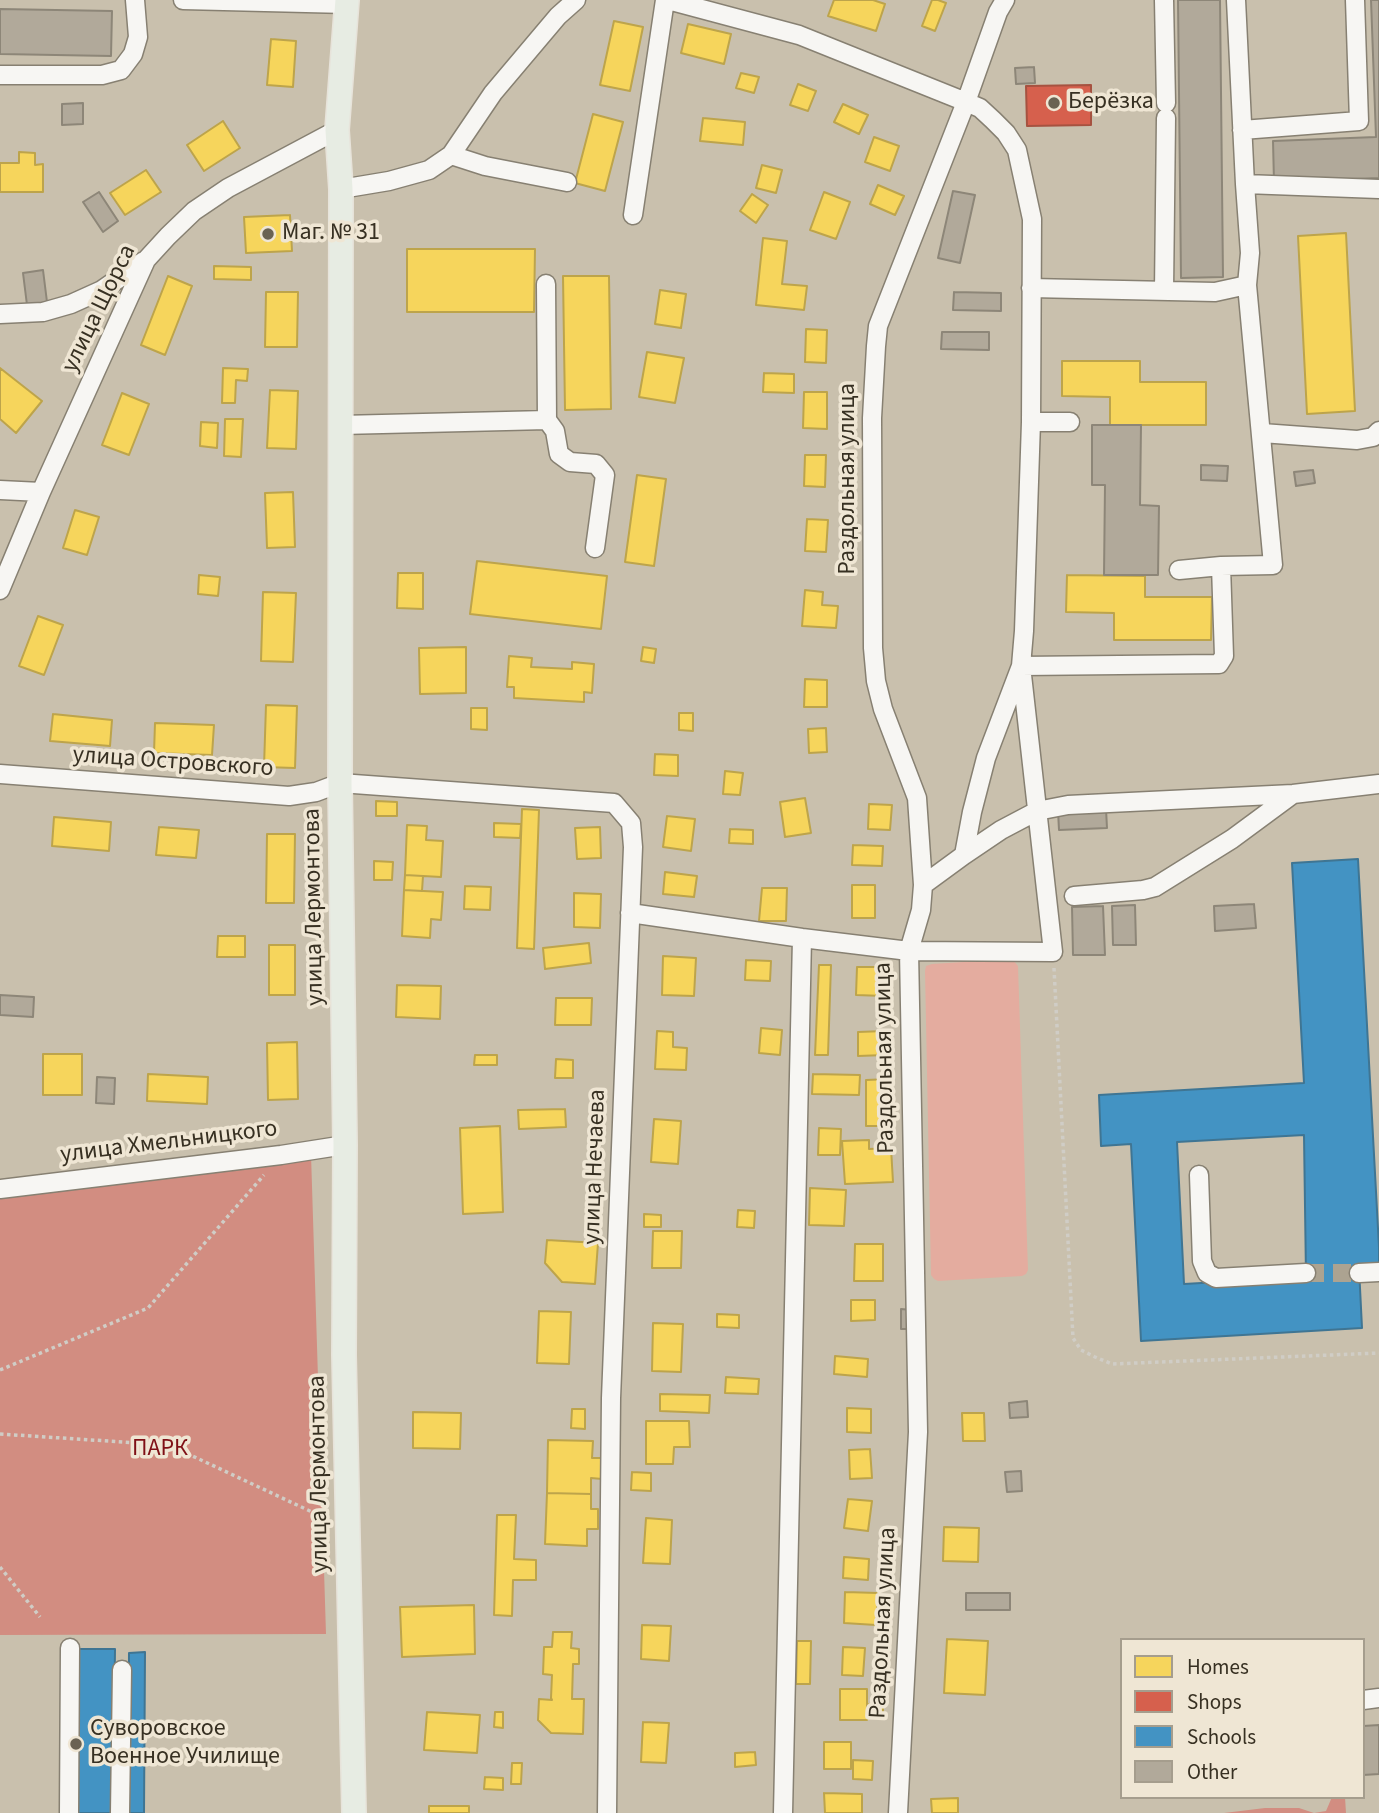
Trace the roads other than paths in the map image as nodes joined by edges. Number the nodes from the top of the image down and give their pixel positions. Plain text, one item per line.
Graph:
1 (135, 0) edge
2 (183, 0) edge
3 (576, 0) edge
4 (667, 0) edge
5 (1005, 0) edge
6 (1164, 0) edge
7 (1236, 0) edge
8 (1355, 0) edge
9 (347, 2) edge
10 (0, 75) edge
11 (966, 102) junction
12 (1242, 130) junction
13 (337, 131) junction
14 (451, 155) junction
15 (567, 182) dead end
16 (1245, 184) junction
17 (341, 189) junction
18 (1379, 189) edge
19 (633, 215) dead end
20 (146, 260) junction
21 (546, 284) dead end
22 (1247, 285) junction
23 (1031, 288) junction
24 (1164, 291) junction
25 (0, 314) edge
26 (547, 420) junction
27 (1031, 422) junction
28 (1070, 422) dead end
29 (341, 425) junction
30 (1379, 431) edge
31 (1262, 433) junction
32 (0, 490) edge
33 (41, 492) junction
34 (595, 548) dead end
35 (1221, 566) junction
36 (1179, 570) dead end
37 (0, 590) edge
38 (1021, 666) junction
39 (0, 774) edge
40 (340, 783) junction
41 (1379, 784) edge
42 (1293, 794) junction
43 (1037, 811) junction
44 (964, 855) junction
45 (922, 885) junction
46 (1074, 896) dead end
47 (631, 913) junction
48 (802, 938) junction
49 (909, 951) junction
50 (345, 1144) junction
51 (1199, 1175) dead end
52 (0, 1189) edge
53 (1379, 1272) edge
54 (1306, 1273) tunnel mouth
55 (1359, 1273) tunnel mouth
56 (70, 1648) dead end
57 (122, 1670) dead end
58 (69, 1813) edge
59 (120, 1813) edge
60 (354, 1813) edge
61 (607, 1813) edge
62 (783, 1813) edge
63 (898, 1813) edge

1 - 10 street
2 - 9 street
3 - 14 street
4 - 11 street
4 - 19 street
5 - 11 street, Раздольная улица
6 - 24 street
7 - 12 street
8 - 12 street
9 - 13 main road, улица Лермонтова
11 - 23 street
11 - 45 street, Раздольная улица
12 - 16 street
13 - 17 main road, улица Лермонтова
13 - 20 street, улица Щорса
14 - 15 street
14 - 17 street
16 - 18 street
16 - 22 street
17 - 29 main road, улица Лермонтова
20 - 25 street
20 - 33 street, улица Щорса
21 - 26 street
22 - 24 street
22 - 31 street
23 - 24 street
23 - 27 street
26 - 29 street
26 - 34 street
27 - 28 street
27 - 38 street
29 - 40 main road, улица Лермонтова
30 - 31 street
31 - 35 street
32 - 33 street
33 - 37 street, улица Щорса
35 - 36 street
35 - 38 street
38 - 43 street
38 - 44 street
39 - 40 street, улица Островского
40 - 47 street, улица Нечаева
40 - 50 main road, улица Лермонтова
41 - 42 street
42 - 43 street
42 - 46 street
43 - 44 street
43 - 49 street
44 - 45 street
45 - 49 street, Раздольная улица
47 - 48 street
47 - 61 street, улица Нечаева
48 - 49 street
48 - 62 street
49 - 63 street, Раздольная улица
50 - 52 street, улица Хмельницкого
50 - 60 main road, улица Лермонтова
51 - 54 street
53 - 55 street
56 - 58 street
57 - 59 street

